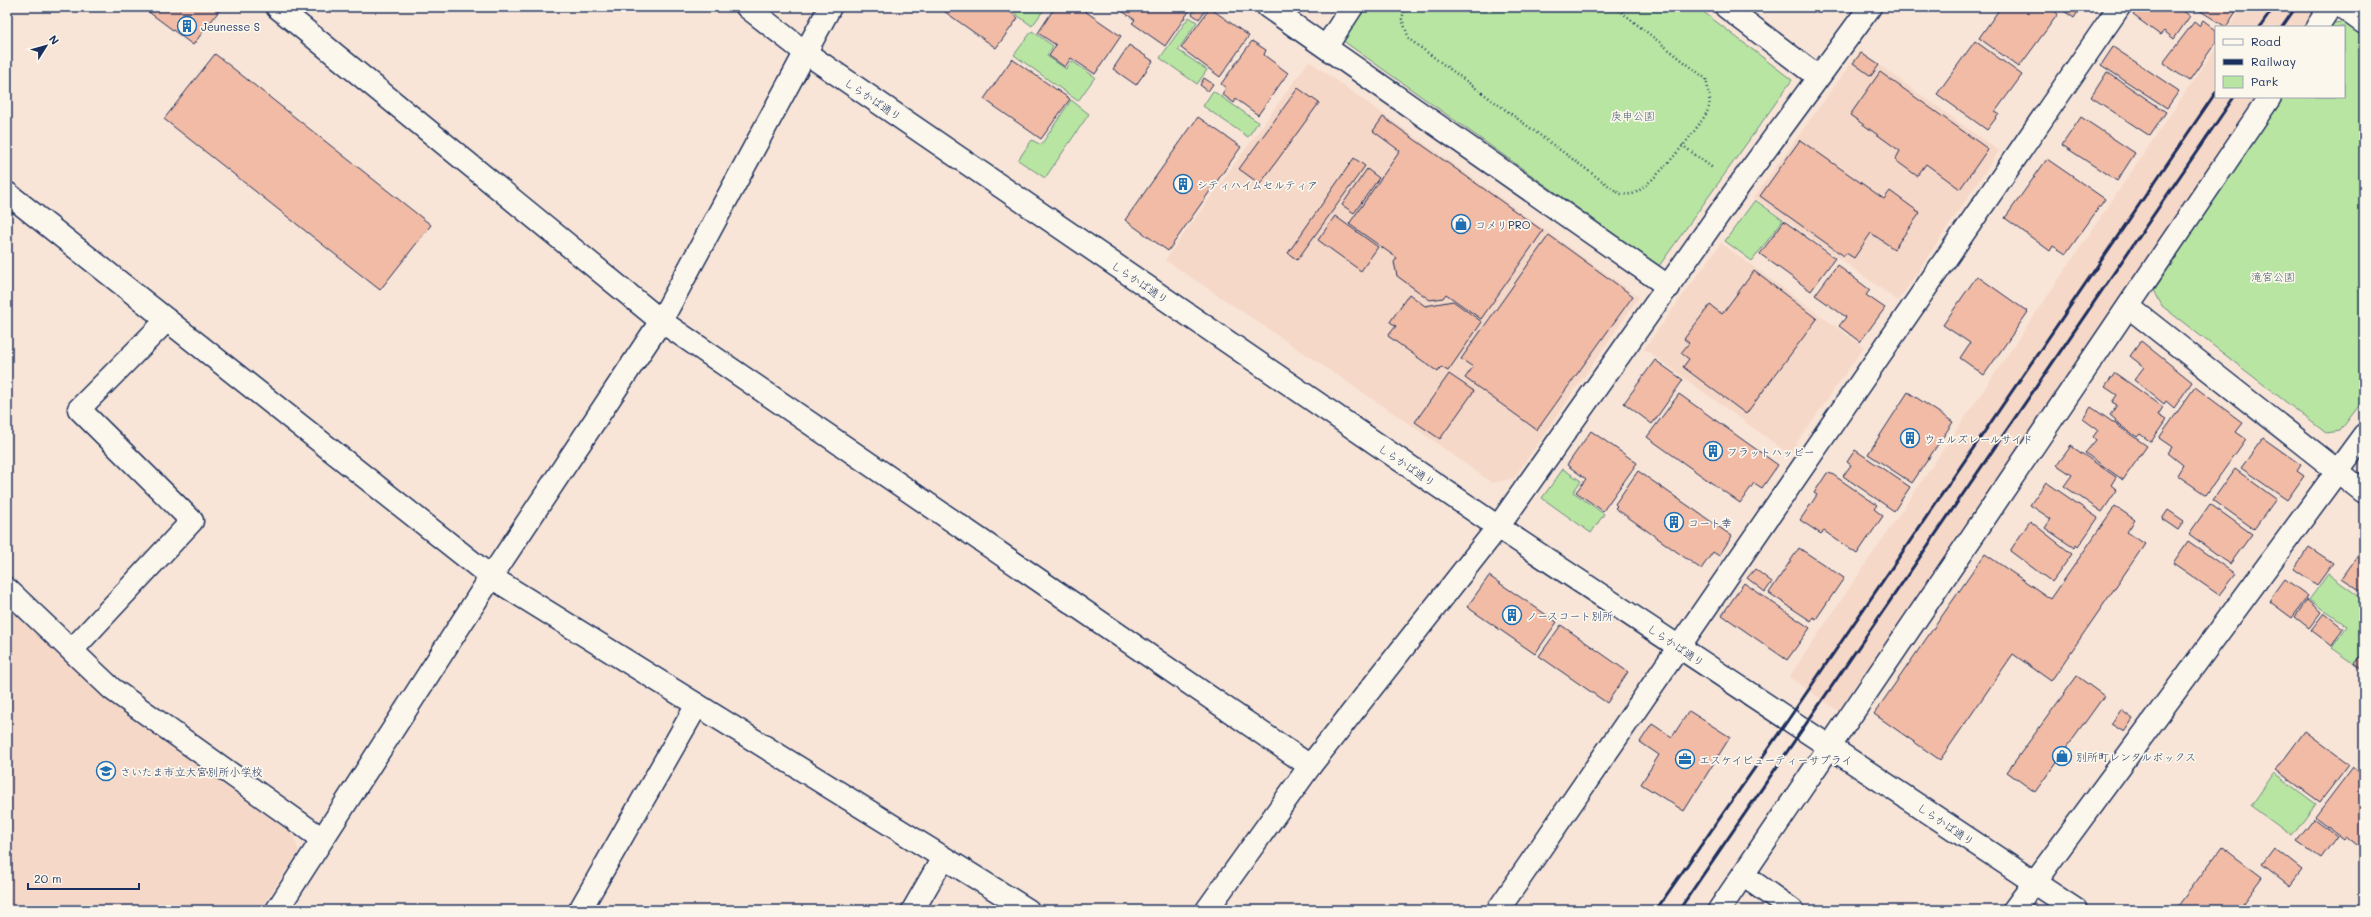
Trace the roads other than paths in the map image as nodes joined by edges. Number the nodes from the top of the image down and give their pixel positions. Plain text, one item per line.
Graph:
1 (278, 7) edge
2 (747, 7) edge
3 (830, 7) edge
4 (1268, 7) edge
5 (1352, 7) edge
6 (1726, 7) edge
7 (1870, 7) edge
8 (2119, 7) edge
9 (2330, 7) edge
10 (2342, 7) edge
11 (2364, 23) edge
12 (2318, 26) edge
13 (1326, 47) junction
14 (806, 53) junction
15 (1818, 77) junction
16 (2269, 98) edge
17 (7, 193) edge
18 (1669, 287) junction
19 (2129, 307) junction
20 (167, 320) junction
21 (661, 321) junction
22 (2364, 435) edge
23 (2338, 472) junction
24 (2364, 492) edge
25 (1498, 527) junction
26 (491, 577) junction
27 (7, 589) edge
28 (1680, 648) junction
29 (72, 650) junction
30 (697, 705) junction
31 (1830, 747) junction
32 (1310, 766) junction
33 (322, 839) junction
34 (943, 858) junction
35 (1743, 875) junction
36 (2034, 882) junction
37 (277, 910) edge
38 (580, 910) edge
39 (913, 910) edge
40 (1028, 910) edge
41 (1207, 910) edge
42 (1498, 910) edge
43 (1719, 910) edge
44 (1792, 910) edge
45 (2014, 910) edge
46 (2076, 910) edge

1 - 21 street
2 - 14 street, しらかば通り
3 - 14 street
4 - 13 street
5 - 13 street
6 - 15 street
7 - 15 street
8 - 28 street
9 - 12 street
10 - 11 street
13 - 18 street
14 - 21 street
14 - 25 street, しらかば通り
15 - 18 street
16 - 19 street
17 - 20 street
18 - 25 street
19 - 23 street
19 - 31 street
20 - 26 street
20 - 29 street
21 - 26 street
21 - 32 street
22 - 23 street
23 - 24 street
23 - 36 street
25 - 28 street, しらかば通り
25 - 32 street
26 - 30 street
26 - 33 street
27 - 29 street
28 - 31 street, しらかば通り
28 - 42 street
29 - 33 street
30 - 34 street
30 - 38 street
31 - 35 street
31 - 36 street, しらかば通り
32 - 41 street
33 - 37 street
34 - 39 street
34 - 40 street
35 - 43 street
35 - 44 street
36 - 45 street
36 - 46 street, しらかば通り

